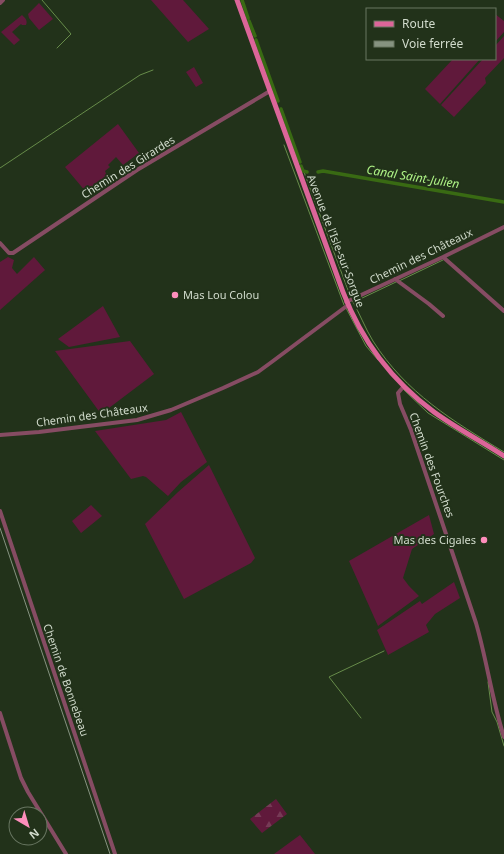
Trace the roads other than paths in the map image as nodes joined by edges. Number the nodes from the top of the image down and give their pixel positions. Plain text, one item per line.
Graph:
1 (3, 0) edge
2 (236, 0) edge
3 (0, 4) edge
4 (270, 91) junction
5 (504, 227) edge
6 (0, 243) edge
7 (443, 257) junction
8 (395, 279) junction
9 (347, 303) junction
10 (504, 311) edge
11 (443, 316) dead end
12 (404, 386) junction
13 (0, 435) edge
14 (504, 456) edge
15 (0, 512) edge
16 (0, 713) edge
17 (504, 737) edge
18 (66, 854) edge
19 (115, 854) edge

1 - 3 street
2 - 4 main road, Avenue de l'Isle-sur-Sorgue
4 - 6 street, Chemin des Girardes
4 - 9 main road, Avenue de l'Isle-sur-Sorgue
5 - 7 street, Chemin des Châteaux
7 - 8 street, Chemin des Châteaux
7 - 10 street
8 - 9 street, Chemin des Châteaux
8 - 11 street
9 - 12 main road, Avenue de l'Isle-sur-Sorgue
9 - 13 street, Chemin des Châteaux
12 - 14 main road, Avenue de l'Isle-sur-Sorgue
12 - 17 street, Chemin des Fourches
15 - 19 street, Chemin de Bonnebeau
16 - 18 street

